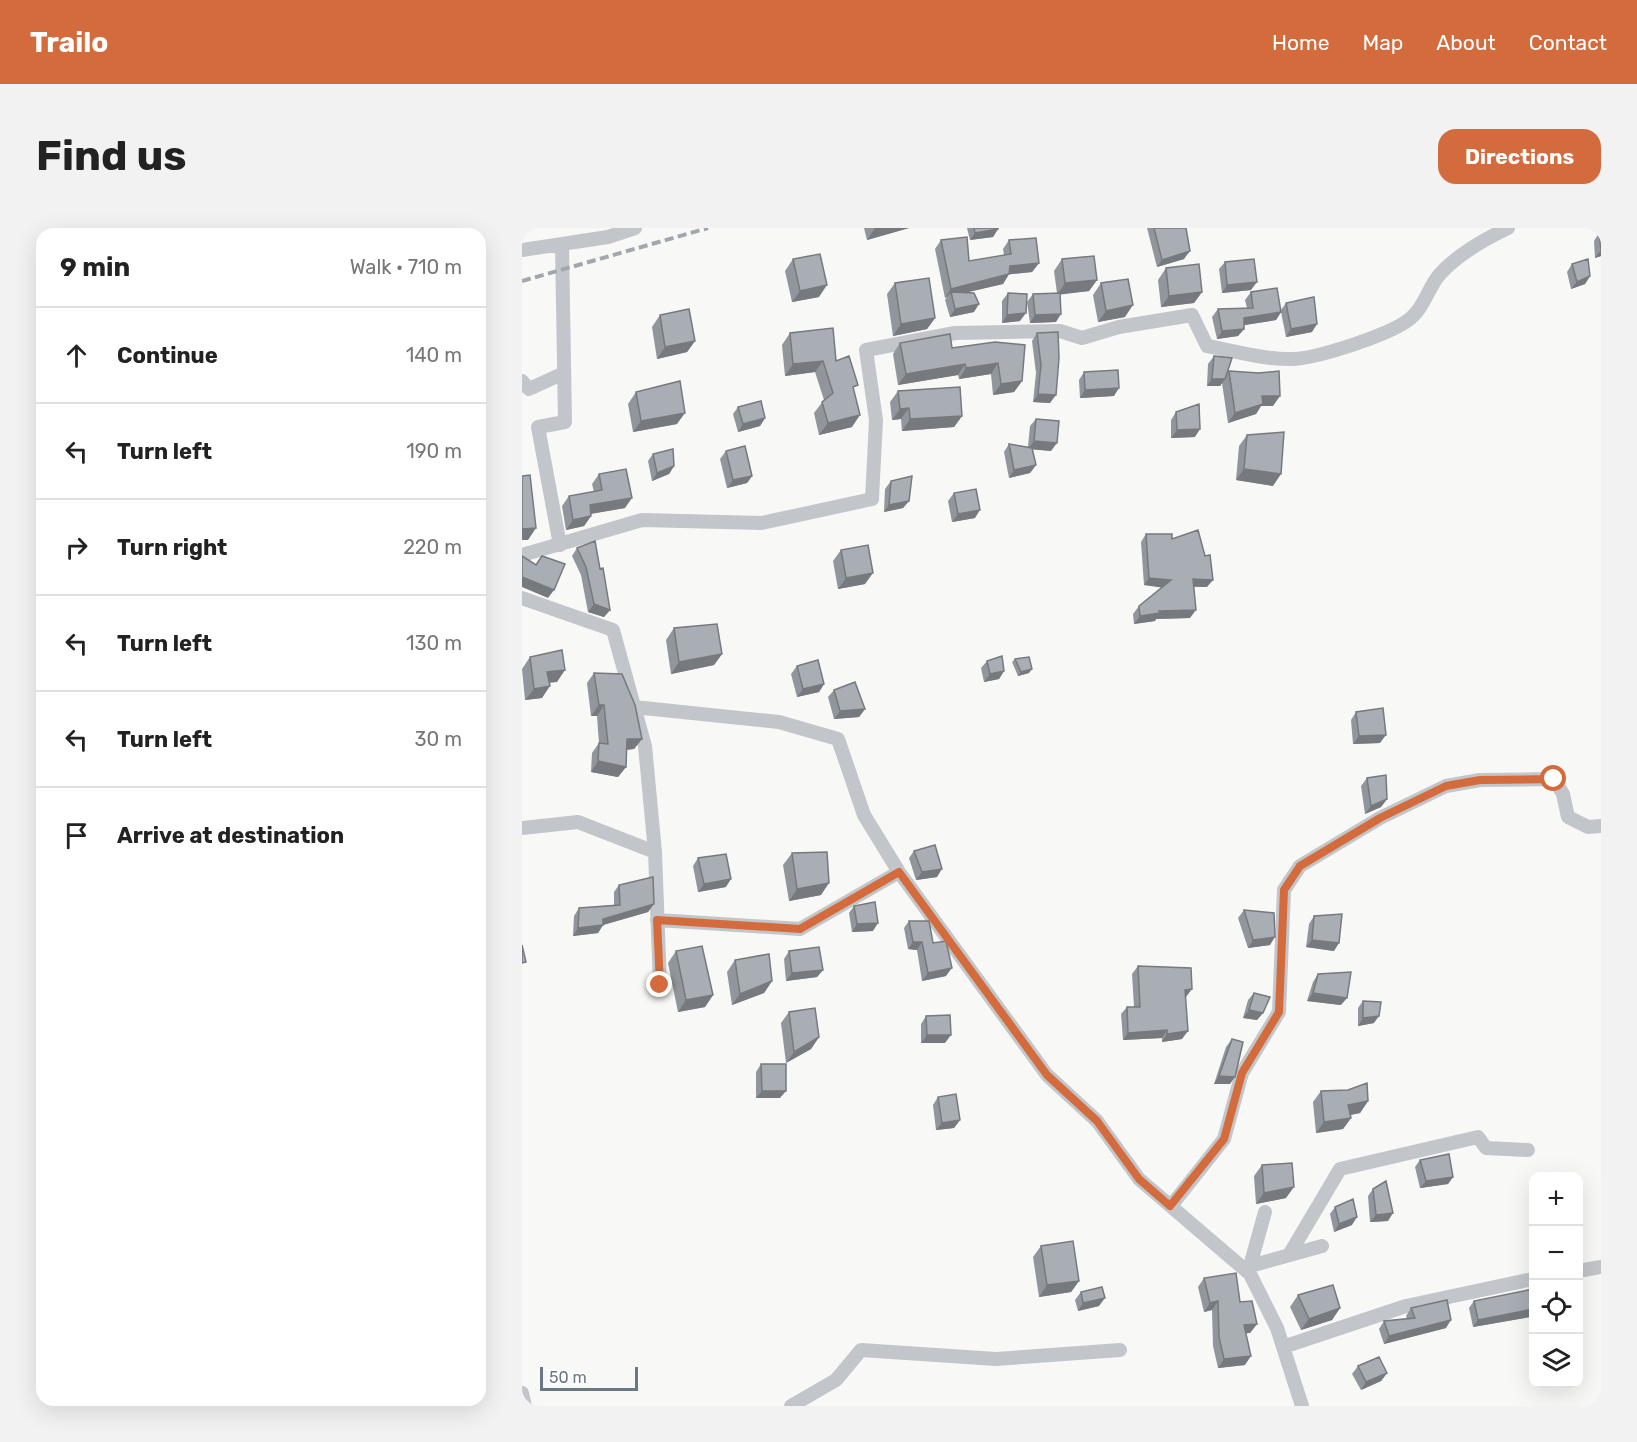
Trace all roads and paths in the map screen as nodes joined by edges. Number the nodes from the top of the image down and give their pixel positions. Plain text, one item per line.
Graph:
1 (635, 228) edge
2 (1509, 228) edge
3 (562, 244) junction
4 (522, 250) edge
5 (564, 374) junction
6 (522, 381) edge
7 (560, 545) junction
8 (522, 555) edge
9 (522, 598) edge
10 (634, 707) junction
11 (1601, 826) edge
12 (522, 828) edge
13 (655, 852) junction
14 (899, 872) junction
15 (657, 920) junction
16 (660, 985) dead end
17 (1528, 1150) dead end
18 (1170, 1206) junction
19 (1264, 1212) dead end
20 (1322, 1246) dead end
21 (1289, 1255) junction
22 (1247, 1267) junction
23 (1601, 1268) edge
24 (1583, 1271) edge
25 (1529, 1281) edge
26 (1283, 1347) junction
27 (1120, 1350) dead end
28 (522, 1393) edge
29 (525, 1406) edge
30 (791, 1406) edge
31 (1302, 1406) edge

1 - 3 street
2 - 7 street
3 - 4 street
3 - 5 street
5 - 6 street
5 - 7 street
7 - 8 street
9 - 10 street
10 - 13 street
10 - 14 street
11 - 18 street
12 - 13 street
13 - 15 street
14 - 15 street
14 - 18 street
15 - 16 street
17 - 21 street
18 - 22 street
19 - 22 street
20 - 21 street
21 - 22 street
22 - 26 street
23 - 24 street
25 - 26 street
26 - 31 street
27 - 30 street
28 - 29 street

